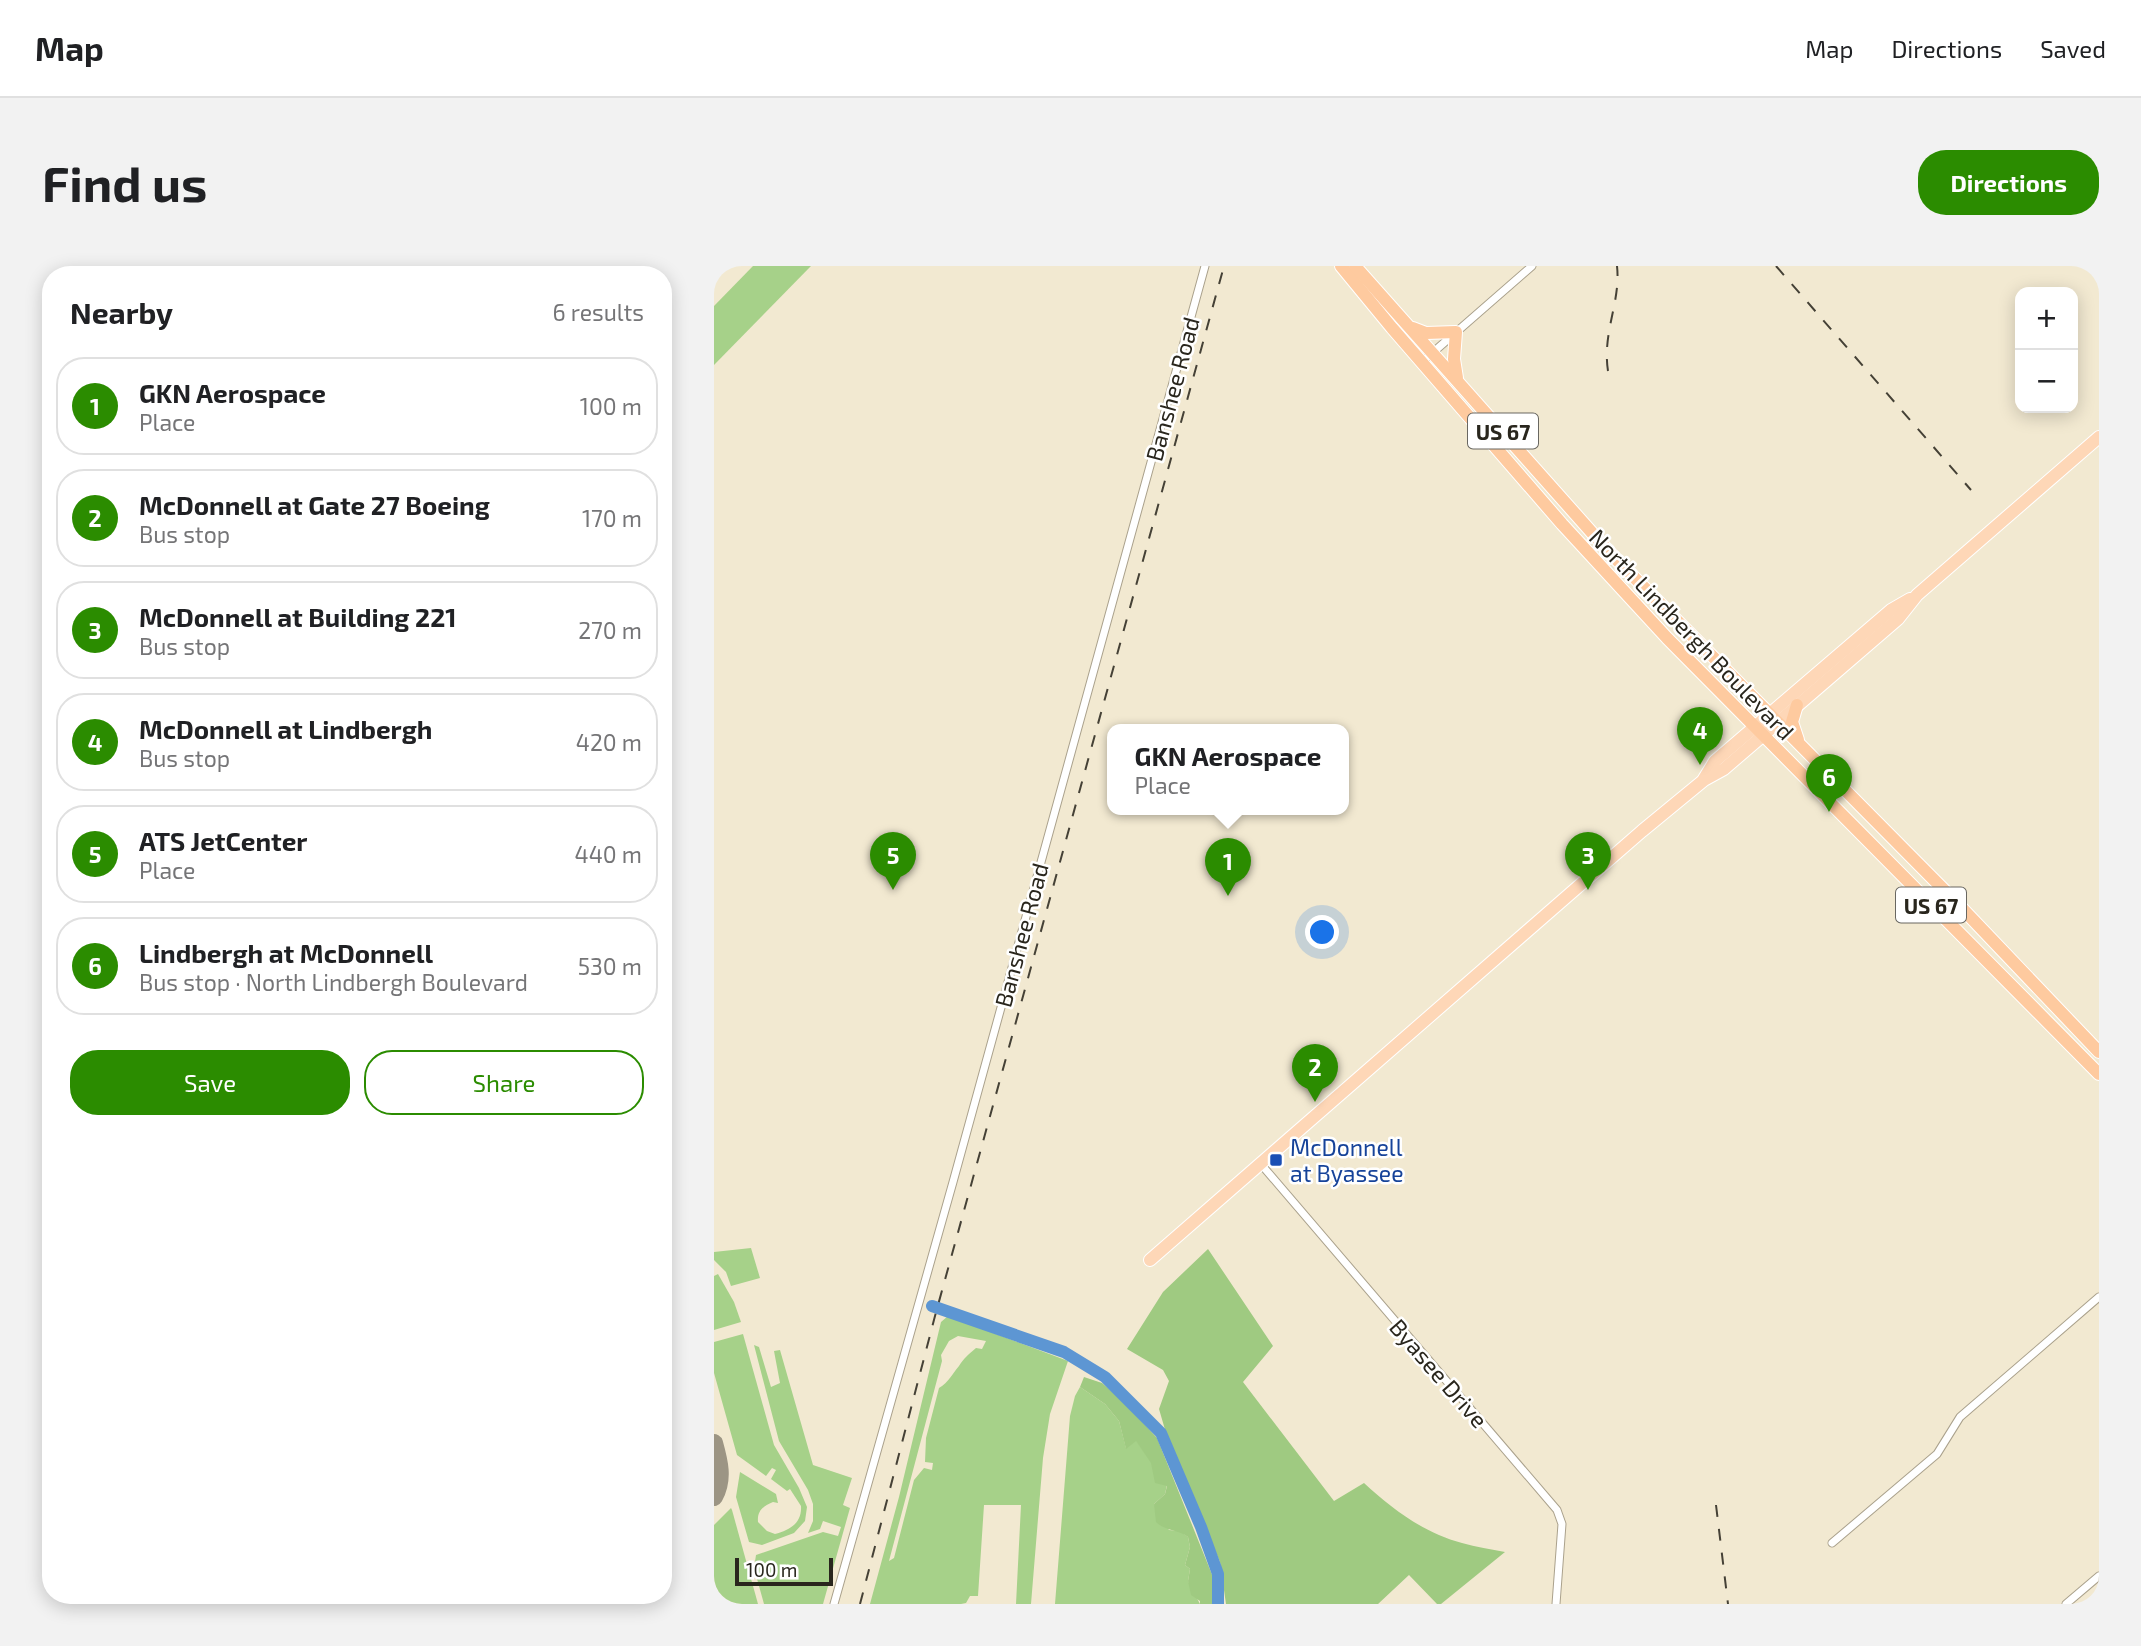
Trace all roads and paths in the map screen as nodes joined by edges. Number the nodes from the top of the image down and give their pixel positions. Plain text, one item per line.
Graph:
1 (1205, 266) edge
2 (1341, 266) edge
3 (1355, 266) edge
4 (1532, 266) edge
5 (1412, 328) junction
6 (1456, 332) junction
7 (1433, 352) junction
8 (1422, 362) junction
9 (1458, 380) junction
10 (2099, 437) edge
11 (1917, 595) junction
12 (1797, 705) junction
13 (1774, 718) junction
14 (1758, 731) junction
15 (1799, 744) junction
16 (2099, 1052) edge
17 (2099, 1074) edge
18 (1260, 1163) junction
19 (1150, 1260) dead end
20 (2099, 1297) edge
21 (1832, 1543) dead end
22 (2099, 1576) edge
23 (834, 1604) edge
24 (1556, 1604) edge
25 (2066, 1604) edge

1 - 23 street, Banshee Road
2 - 8 highway, North Lindbergh Boulevard / US 67
3 - 5 highway, North Lindbergh Boulevard / US 67
4 - 6 street
5 - 6 highway
5 - 7 highway, North Lindbergh Boulevard / US 67
6 - 7 street
6 - 9 highway
7 - 8 street
7 - 9 highway, North Lindbergh Boulevard / US 67
8 - 14 highway, North Lindbergh Boulevard / US 67
9 - 13 highway, North Lindbergh Boulevard / US 67
10 - 11 main road
11 - 12 main road
11 - 13 main road
12 - 13 main road
12 - 15 highway
13 - 14 main road
13 - 15 highway, North Lindbergh Boulevard / US 67
14 - 17 highway, North Lindbergh Boulevard / US 67
14 - 18 main road
15 - 16 highway, North Lindbergh Boulevard / US 67
18 - 19 main road
18 - 24 street, Byasee Drive
20 - 21 street
22 - 25 street

